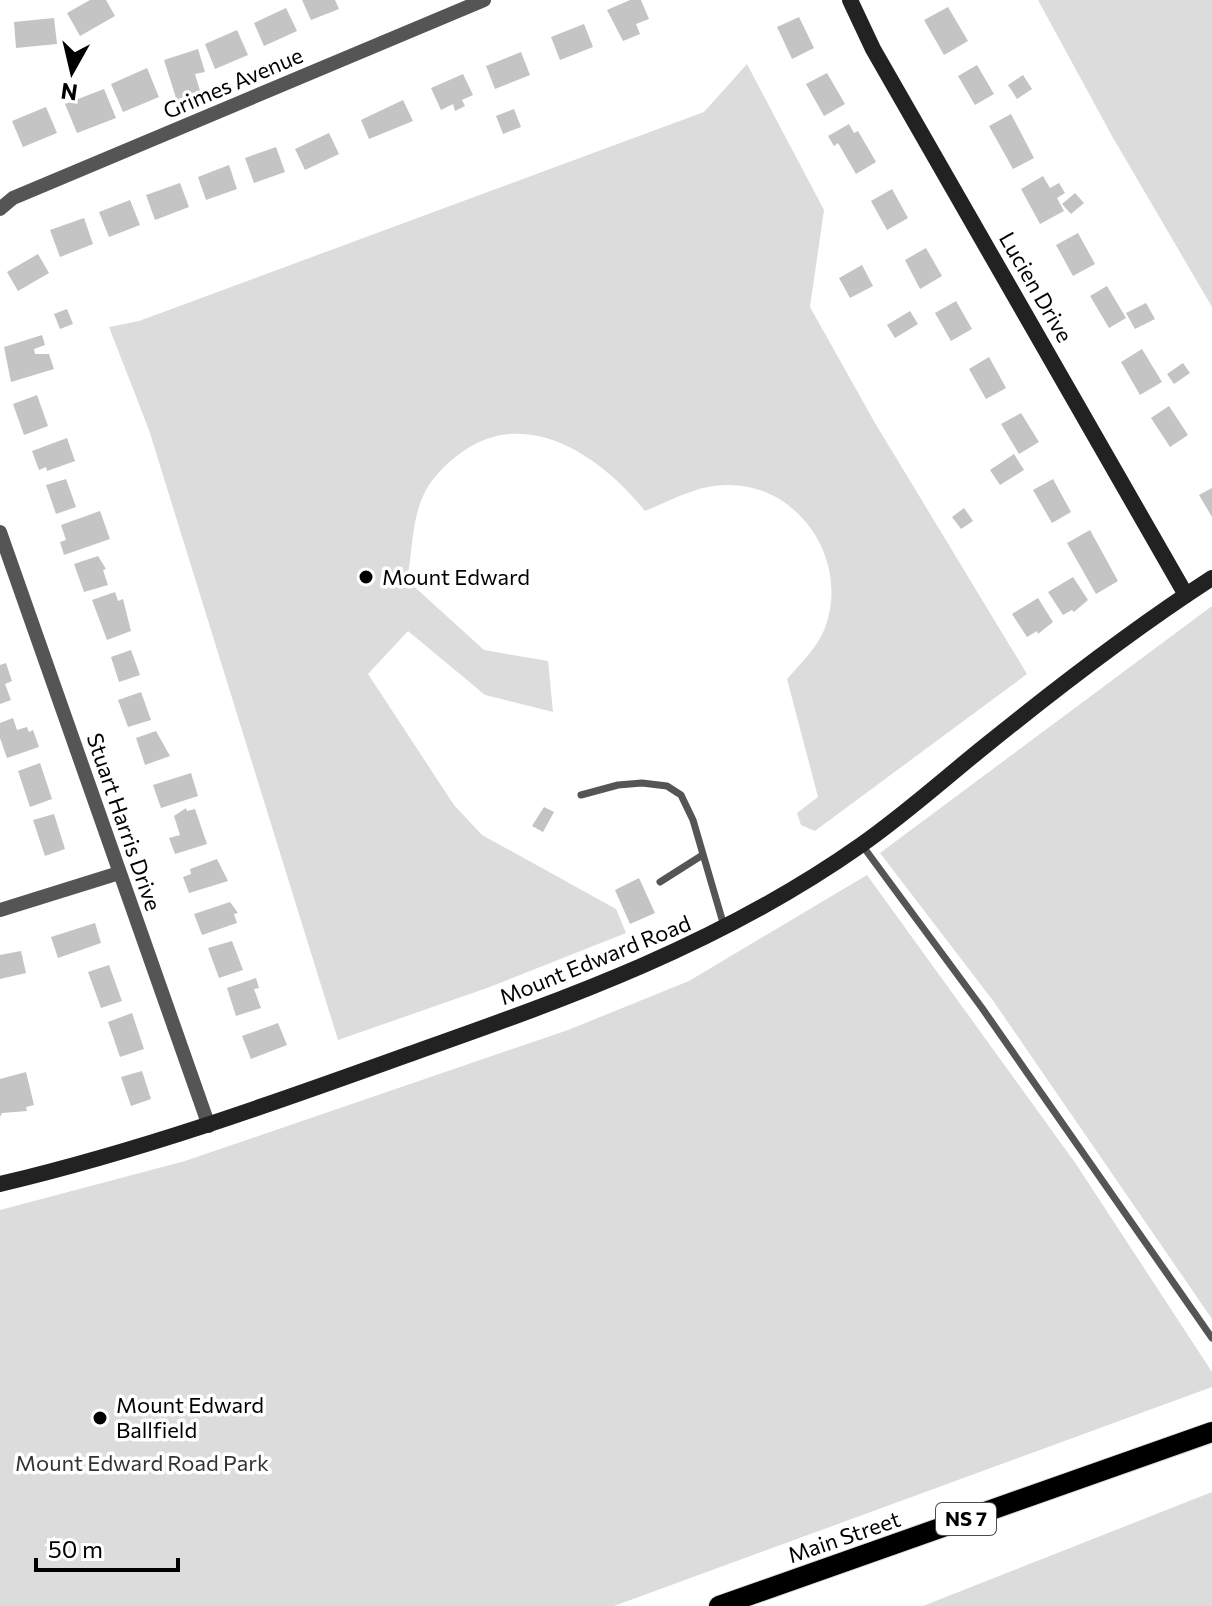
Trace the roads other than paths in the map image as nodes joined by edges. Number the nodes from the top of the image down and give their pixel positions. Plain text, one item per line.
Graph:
1 (484, 0) edge
2 (850, 0) edge
3 (0, 209) edge
4 (0, 532) edge
5 (1212, 578) edge
6 (1186, 595) junction
7 (581, 795) dead end
8 (862, 845) junction
9 (701, 856) junction
10 (119, 873) junction
11 (660, 882) dead end
12 (0, 910) edge
13 (724, 928) junction
14 (209, 1126) junction
15 (0, 1184) edge
16 (1212, 1338) edge
17 (1212, 1432) edge
18 (719, 1606) edge

1 - 3 street, Grimes Avenue
2 - 6 street, Lucien Drive
4 - 10 street, Stuart Harris Drive
5 - 6 street, Mount Edward Road
6 - 8 street, Mount Edward Road
7 - 9 lane
8 - 13 street, Mount Edward Road
8 - 16 lane
9 - 11 lane
9 - 13 lane
10 - 12 street
10 - 14 street, Stuart Harris Drive
13 - 14 street, Mount Edward Road
14 - 15 street, Mount Edward Road
17 - 18 main road, Main Street / NS 7

